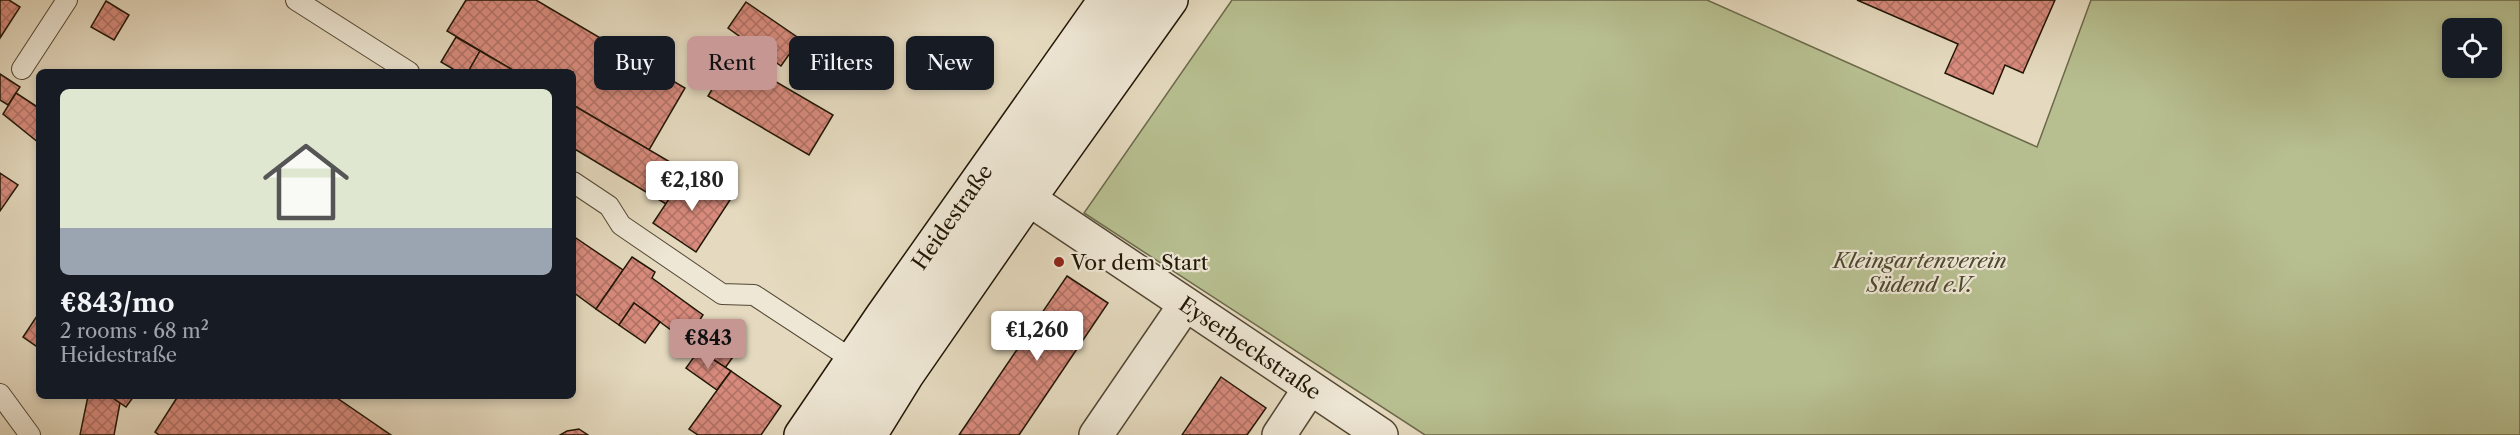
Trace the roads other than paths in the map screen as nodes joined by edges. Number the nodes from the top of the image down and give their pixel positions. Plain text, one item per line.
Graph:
1 (67, 0) edge
2 (296, 0) edge
3 (1105, 0) edge
4 (1127, 0) edge
5 (1147, 0) edge
6 (1171, 0) edge
7 (22, 69) dead end
8 (404, 69) edge
9 (576, 184) edge
10 (1029, 199) junction
11 (1185, 305) junction
12 (853, 360) junction
13 (1310, 388) junction
14 (0, 394) edge
15 (30, 435) edge
16 (801, 435) edge
17 (830, 435) edge
18 (848, 435) edge
19 (870, 435) edge
20 (1096, 435) edge
21 (1279, 435) edge
22 (1381, 435) edge

1 - 7 lane
2 - 8 lane
3 - 12 main road, Heidestraße
4 - 17 lane
5 - 18 lane
6 - 10 main road
9 - 12 lane
10 - 11 main road, Eyserbeckstraße
10 - 19 main road
11 - 13 main road, Eyserbeckstraße
11 - 20 main road
12 - 16 main road, Heidestraße
13 - 21 main road
13 - 22 main road, Eyserbeckstraße
14 - 15 lane

